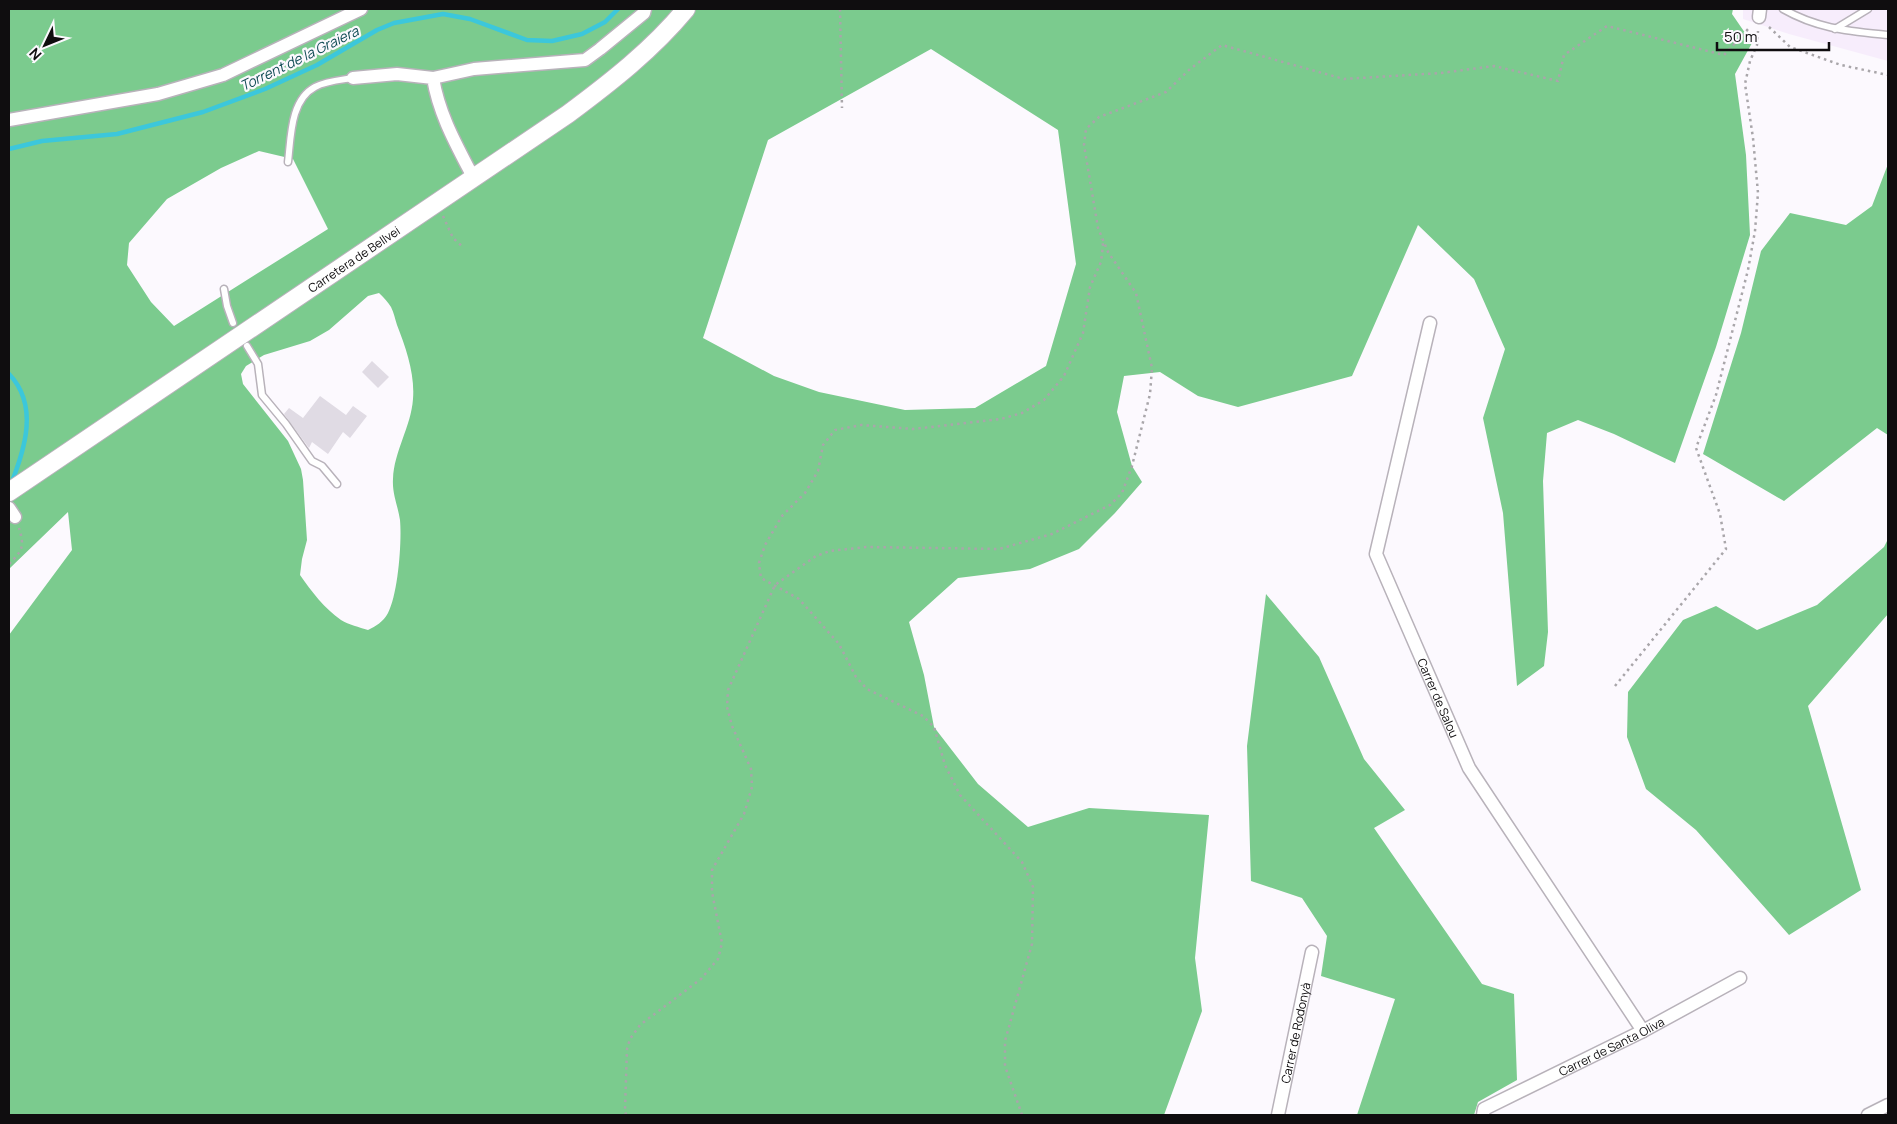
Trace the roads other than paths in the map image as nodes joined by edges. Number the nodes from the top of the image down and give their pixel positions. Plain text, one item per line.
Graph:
1 (360, 9) edge
2 (645, 9) edge
3 (686, 9) edge
4 (1783, 9) edge
5 (1868, 9) edge
6 (1835, 29) junction
7 (1888, 35) edge
8 (353, 78) joint
9 (432, 78) junction
10 (9, 120) edge
11 (288, 162) dead end
12 (474, 179) junction
13 (224, 289) dead end
14 (233, 323) dead end
15 (1430, 323) dead end
16 (247, 346) dead end
17 (337, 484) dead end
18 (9, 492) edge
19 (1312, 952) dead end
20 (1740, 978) dead end
21 (1643, 1032) junction
22 (1888, 1105) edge
23 (1278, 1115) edge
24 (1483, 1115) edge
25 (1868, 1115) edge

1 - 10 street
2 - 9 street
3 - 12 main road, Carretera de Bellvei
4 - 6 lane
5 - 6 lane
6 - 7 lane
8 - 9 street
8 - 11 lane
9 - 12 street
12 - 18 main road, Carretera de Bellvei
13 - 14 lane
15 - 21 street, Carrer de Salou
16 - 17 lane
19 - 23 street, Carrer de Rodonyà
20 - 21 street, Carrer de Santa Oliva
21 - 24 street, Carrer de Santa Oliva
22 - 25 street

